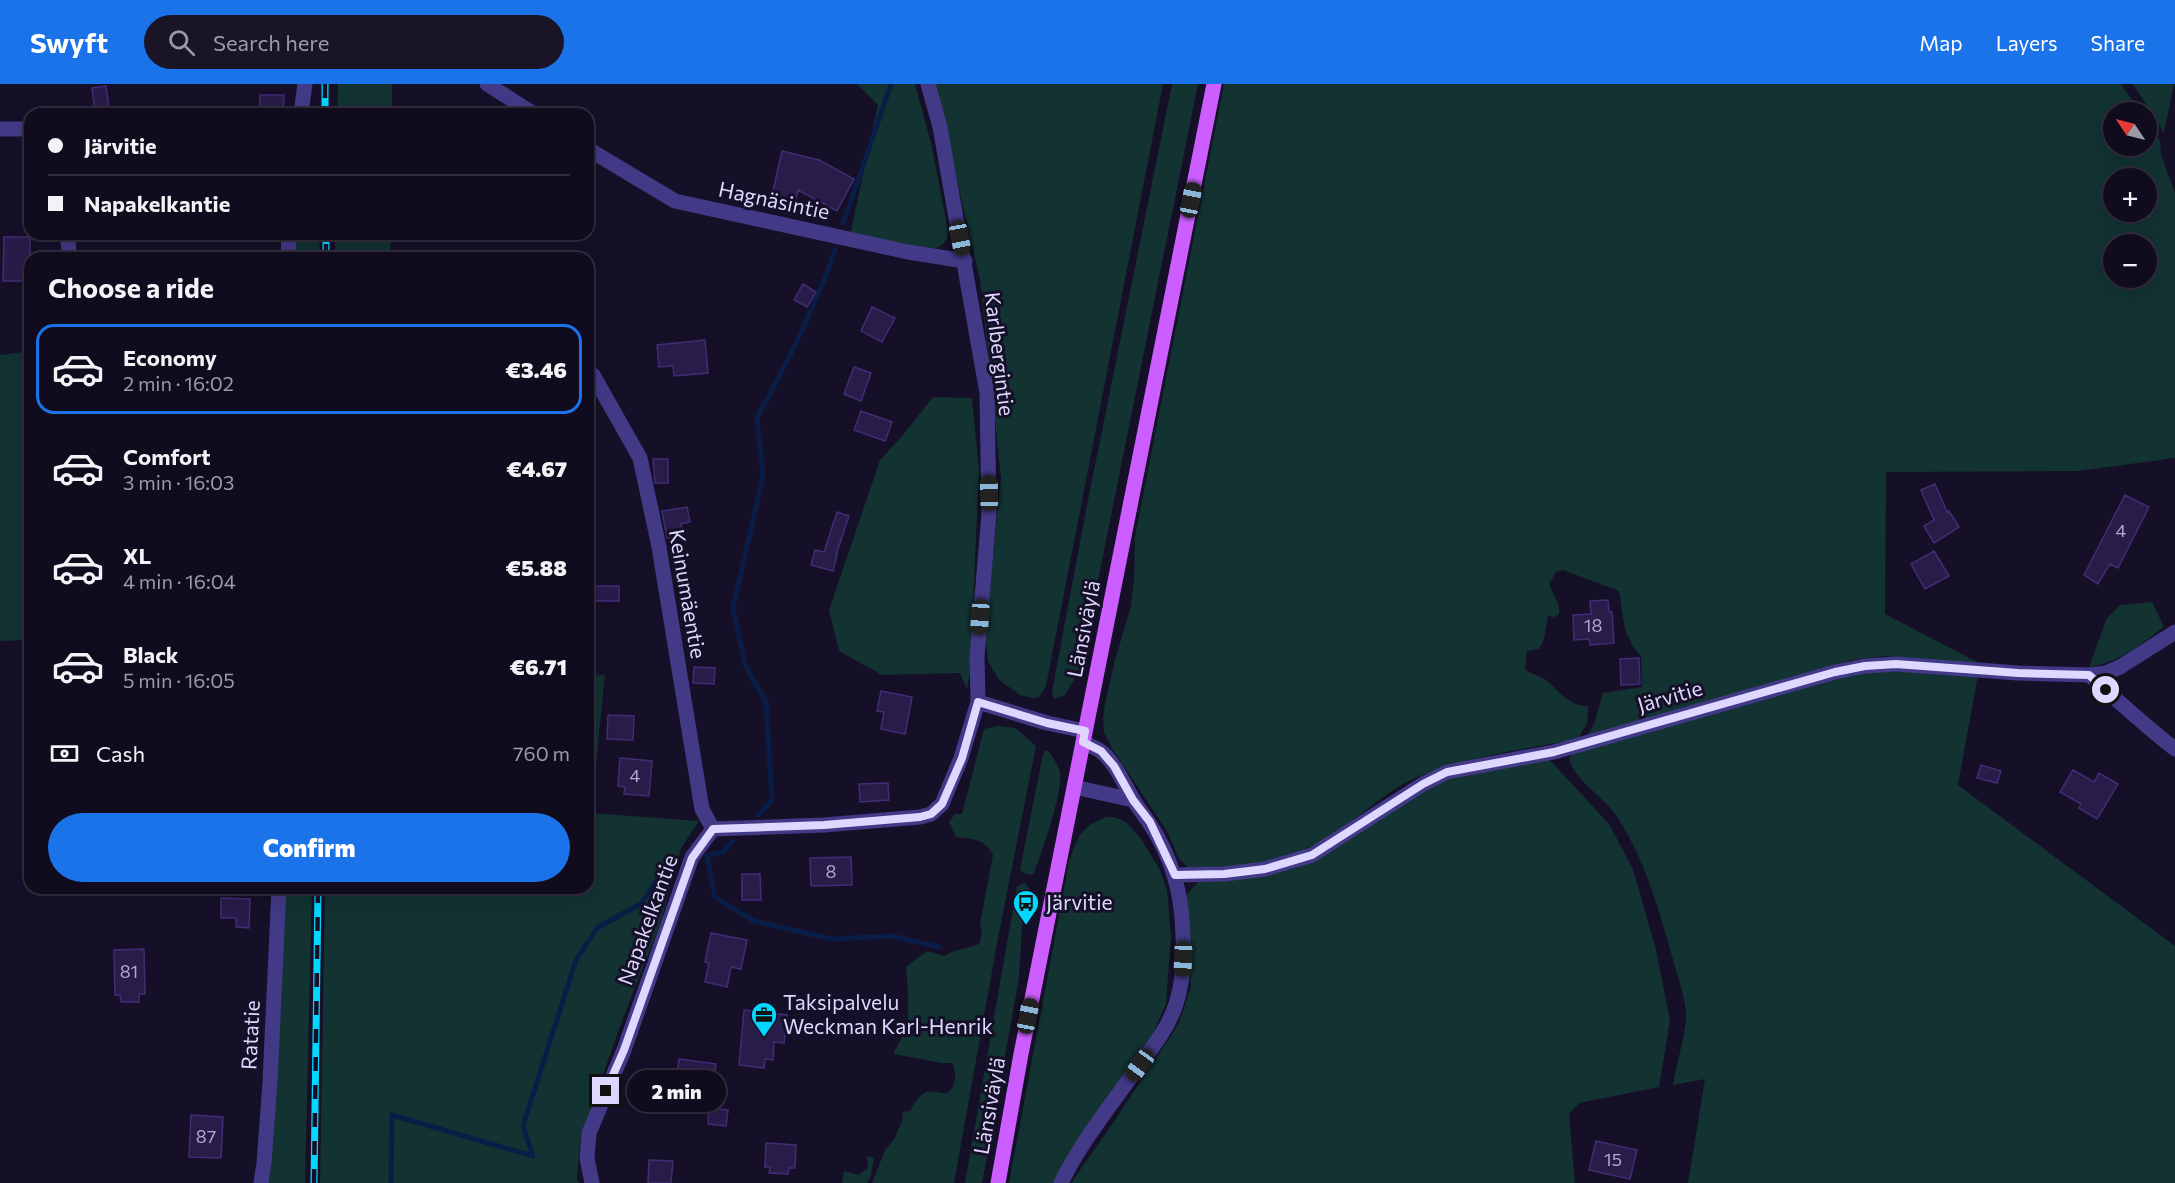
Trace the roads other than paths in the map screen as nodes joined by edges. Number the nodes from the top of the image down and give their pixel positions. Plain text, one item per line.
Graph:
1 (305, 84) edge
2 (488, 84) edge
3 (928, 84) edge
4 (1214, 84) edge
5 (302, 108) edge
6 (525, 108) edge
7 (0, 129) edge
8 (24, 129) edge
9 (594, 153) edge
10 (965, 261) junction
11 (594, 377) edge
12 (2175, 632) edge
13 (2089, 675) junction
14 (978, 702) junction
15 (1084, 737) junction
16 (2175, 749) edge
17 (1074, 787) junction
18 (1133, 800) junction
19 (713, 829) junction
20 (1175, 875) junction
21 (279, 894) edge
22 (261, 1183) edge
23 (592, 1183) edge
24 (998, 1183) edge
25 (1061, 1183) edge

1 - 5 street
2 - 6 street
3 - 10 street, Karlbergintie
4 - 15 main road, Länsiväylä
7 - 8 street
9 - 10 street, Hagnäsintie
10 - 14 street, Karlbergintie
11 - 19 street, Keinumäentie
12 - 13 street, Järvitie
13 - 16 street
13 - 20 street, Järvitie
14 - 15 street
14 - 19 street
15 - 17 main road, Länsiväylä
15 - 18 street
17 - 18 street
17 - 24 main road, Länsiväylä
18 - 20 street
19 - 23 street, Napakelkantie
20 - 25 street
21 - 22 street, Ratatie

